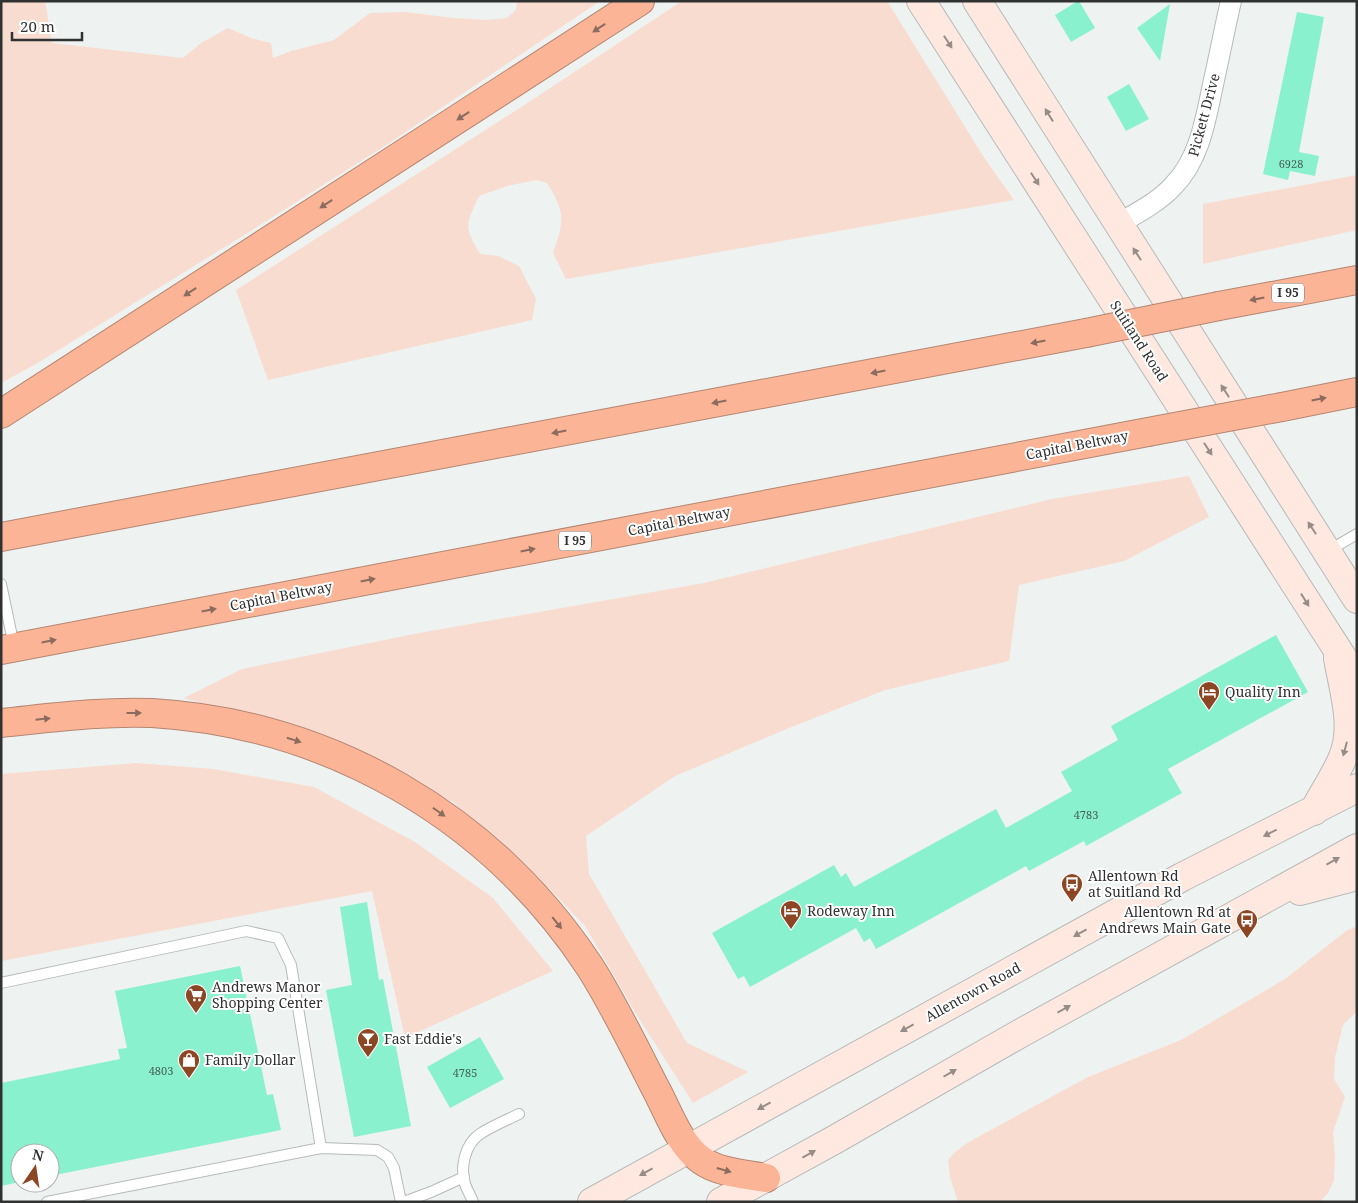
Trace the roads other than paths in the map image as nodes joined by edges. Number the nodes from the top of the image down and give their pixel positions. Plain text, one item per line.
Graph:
1 (640, 1) edge
2 (922, 1) edge
3 (977, 1) edge
4 (1231, 1) edge
5 (1118, 224) junction
6 (1357, 280) edge
7 (1357, 392) edge
8 (1, 414) edge
9 (1357, 534) edge
10 (1, 537) edge
11 (1328, 552) junction
12 (1, 584) edge
13 (1357, 599) edge
14 (8, 648) edge
15 (1336, 649) junction
16 (1357, 680) edge
17 (1, 723) edge
18 (1357, 788) edge
19 (1314, 811) junction
20 (1357, 848) edge
21 (1357, 876) edge
22 (1260, 902) junction
23 (1, 983) edge
24 (519, 1114) dead end
25 (320, 1148) junction
26 (688, 1148) junction
27 (464, 1177) junction
28 (766, 1178) junction
29 (47, 1202) edge
30 (403, 1202) edge
31 (474, 1202) edge
32 (592, 1202) edge
33 (721, 1202) edge

1 -> 8 highway
2 -> 15 main road, Suitland Road
5 -> 3 main road
4 - 5 street, Pickett Drive
11 -> 5 main road
6 -> 10 highway, I 95, bridge
14 -> 7 highway, Capital Beltway / I 95, bridge
9 - 11 lane
11 - 13 main road
12 - 14 lane
15 - 16 main road, Suitland Road
15 -> 19 main road
17 -> 26 highway
18 - 19 main road, Allentown Road
19 -> 26 main road, Allentown Road
22 -> 20 main road
21 - 22 main road
28 -> 22 main road
23 - 25 lane
24 - 27 lane
25 - 29 lane
25 - 30 lane
26 -> 28 highway
26 -> 32 main road, Allentown Road
27 - 30 lane
27 - 31 lane
28 - 33 main road

